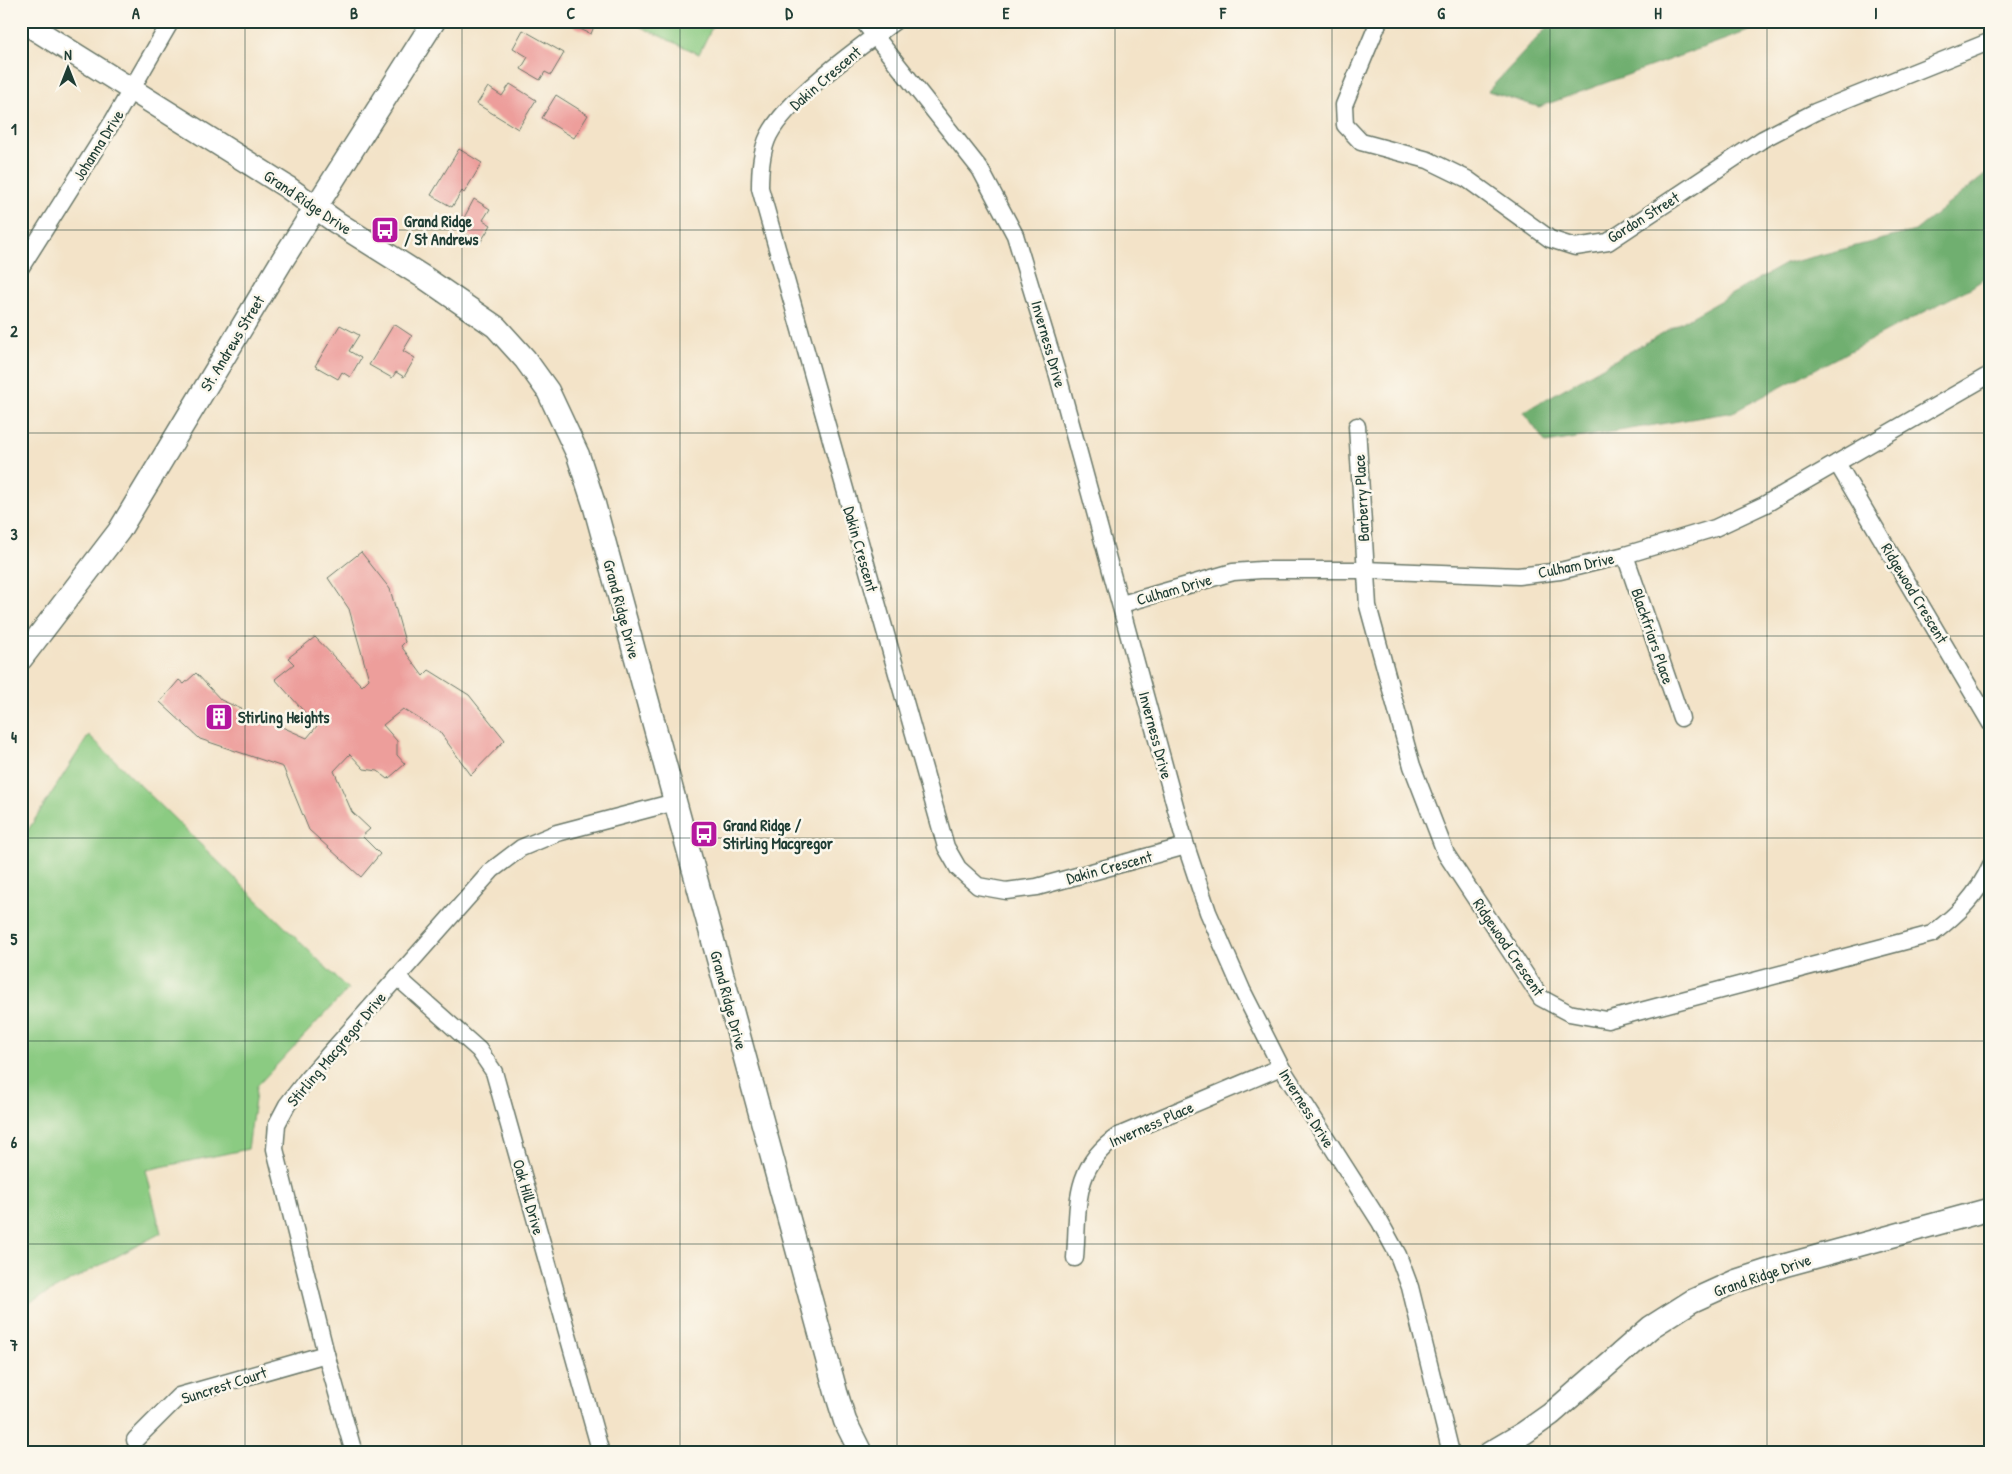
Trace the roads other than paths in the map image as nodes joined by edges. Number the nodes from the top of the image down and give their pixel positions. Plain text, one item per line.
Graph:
1 (22, 21) edge
2 (171, 21) edge
3 (434, 21) edge
4 (863, 21) edge
5 (895, 21) edge
6 (1379, 21) edge
7 (875, 36) junction
8 (1991, 41) edge
9 (131, 89) junction
10 (317, 209) junction
11 (21, 267) edge
12 (1991, 374) edge
13 (1357, 426) dead end
14 (1837, 463) junction
15 (1625, 555) junction
16 (1364, 570) junction
17 (1122, 604) junction
18 (21, 659) edge
19 (1681, 718) dead end
20 (1990, 718) edge
21 (675, 802) junction
22 (1186, 846) junction
23 (1991, 865) edge
24 (397, 977) junction
25 (1281, 1067) junction
26 (1991, 1209) edge
27 (1075, 1258) dead end
28 (326, 1354) junction
29 (135, 1440) dead end
30 (354, 1453) edge
31 (601, 1453) edge
32 (862, 1453) edge
33 (1452, 1453) edge
34 (1490, 1453) edge

1 - 9 street, Grand Ridge Drive
2 - 9 street, Johanna Drive
3 - 10 street, St. Andrews Street
4 - 7 street, Inverness Drive
5 - 7 street, Dakin Crescent
6 - 8 street, Gordon Street
7 - 17 street, Inverness Drive
7 - 22 street, Dakin Crescent
9 - 10 street, Grand Ridge Drive
9 - 11 street, Johanna Drive
10 - 18 street, St. Andrews Street
10 - 21 street, Grand Ridge Drive
12 - 14 street, Culham Drive
13 - 16 street, Barberry Place
14 - 15 street, Culham Drive
14 - 20 street, Ridgewood Crescent
15 - 16 street, Culham Drive
15 - 19 street, Blackfriars Place
16 - 17 street, Culham Drive
16 - 23 street, Ridgewood Crescent
17 - 22 street, Inverness Drive
21 - 24 street, Stirling Macgregor Drive
21 - 32 street, Grand Ridge Drive
22 - 25 street, Inverness Drive
24 - 28 street, Stirling Macgregor Drive
24 - 31 street, Oak Hill Drive
25 - 27 street, Inverness Place
25 - 33 street, Inverness Drive
26 - 34 street, Grand Ridge Drive
28 - 29 street, Suncrest Court
28 - 30 street, Stirling Macgregor Drive

